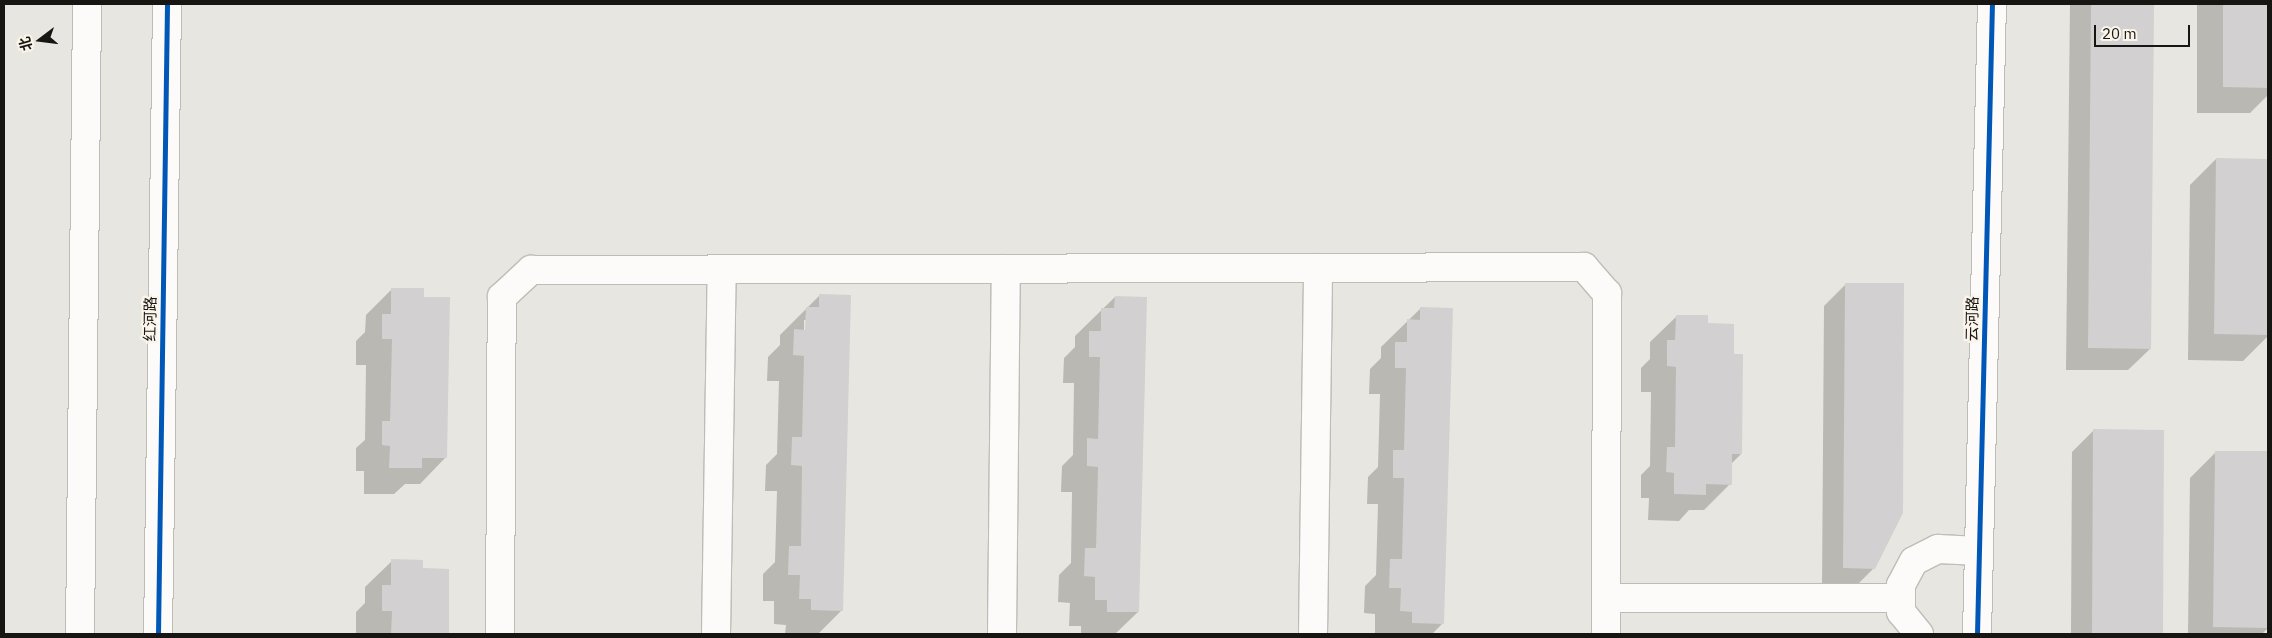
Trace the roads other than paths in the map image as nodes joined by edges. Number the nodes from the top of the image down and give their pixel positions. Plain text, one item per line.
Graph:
1 (87, 4) edge
2 (167, 4) edge
3 (1992, 4) edge
4 (1318, 268) junction
5 (1006, 269) junction
6 (722, 270) junction
7 (1979, 551) junction
8 (1607, 598) junction
9 (1901, 598) junction
10 (80, 634) edge
11 (158, 634) edge
12 (500, 634) edge
13 (716, 634) edge
14 (1002, 634) edge
15 (1313, 634) edge
16 (1606, 634) edge
17 (1920, 634) edge
18 (1977, 634) edge

1 - 10 street
2 - 11 street, 红河路
3 - 7 street, 云河路
4 - 5 street
4 - 8 street
4 - 15 street
5 - 6 street
5 - 14 street
6 - 12 street
6 - 13 street
7 - 9 street
7 - 18 street, 云河路
8 - 9 street
8 - 16 street
9 - 17 street

